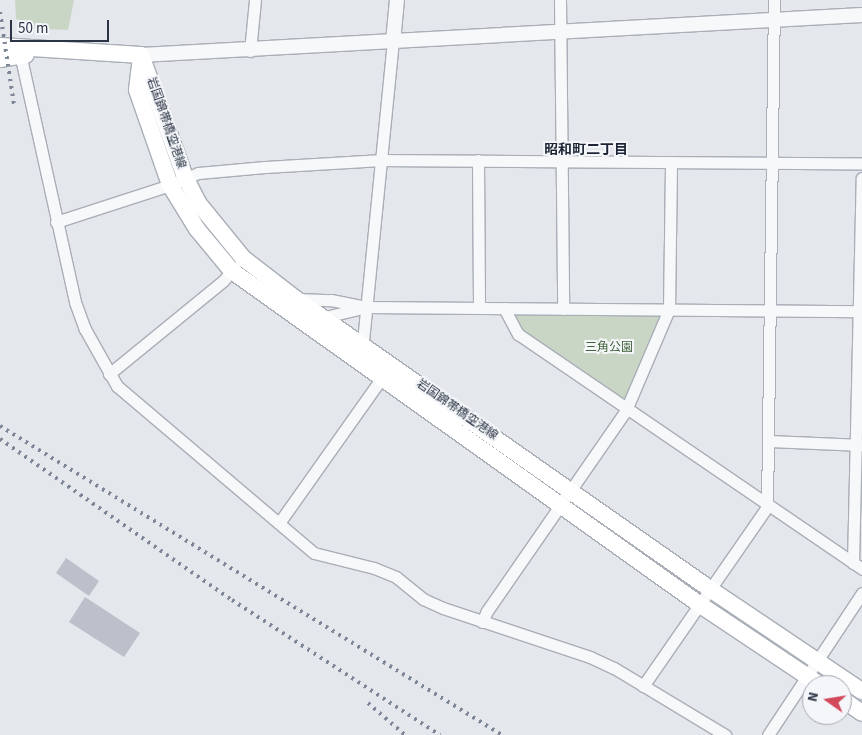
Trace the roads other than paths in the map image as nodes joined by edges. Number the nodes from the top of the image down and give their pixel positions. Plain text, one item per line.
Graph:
1 (255, 0) edge
2 (397, 0) edge
3 (560, 0) edge
4 (774, 0) edge
5 (862, 15) edge
6 (774, 20) junction
7 (560, 32) junction
8 (393, 42) junction
9 (0, 46) edge
10 (19, 51) junction
11 (250, 51) junction
12 (141, 55) junction
13 (0, 59) edge
14 (382, 160) junction
15 (478, 160) junction
16 (561, 160) junction
17 (671, 162) junction
18 (770, 163) junction
19 (862, 163) edge
20 (185, 178) junction
21 (862, 178) edge
22 (170, 185) junction
23 (56, 222) junction
24 (243, 258) junction
25 (232, 271) junction
26 (296, 299) junction
27 (367, 307) junction
28 (479, 308) junction
29 (504, 308) junction
30 (563, 309) junction
31 (669, 309) junction
32 (769, 310) junction
33 (861, 311) edge
34 (325, 318) junction
35 (297, 320) junction
36 (364, 344) junction
37 (359, 362) junction
38 (391, 364) junction
39 (109, 374) junction
40 (382, 378) junction
41 (626, 410) junction
42 (769, 441) junction
43 (859, 445) edge
44 (571, 490) junction
45 (560, 505) junction
46 (767, 507) junction
47 (279, 523) junction
48 (858, 566) edge
49 (710, 589) junction
50 (862, 593) edge
51 (699, 604) junction
52 (482, 622) junction
53 (817, 660) junction
54 (806, 675) edge
55 (808, 675) edge
56 (802, 684) edge
57 (643, 686) junction
58 (862, 691) edge
59 (725, 735) edge
60 (768, 735) edge

1 - 11 street
2 - 8 street
3 - 7 street
4 - 6 street
5 - 6 street
6 - 7 street
6 - 18 street
7 - 8 street
7 - 16 street
8 - 11 street
8 - 14 street
9 - 10 main road
10 - 12 main road
10 - 13 main road
10 - 23 street
11 - 12 street
12 - 20 main road, 岩国錦帯橋空港線
12 - 22 main road, 岩国錦帯橋空港線
14 - 15 street
14 - 20 street
14 - 27 street
15 - 16 street
15 - 28 street
16 - 17 street
16 - 30 street
17 - 18 street
17 - 31 street
18 - 19 street
18 - 32 street
20 - 22 street
20 - 24 main road, 岩国錦帯橋空港線
21 - 33 street
22 - 23 street
22 - 25 main road, 岩国錦帯橋空港線
23 - 39 street
24 - 25 street
24 - 26 main road, 岩国錦帯橋空港線
25 - 35 main road, 岩国錦帯橋空港線
25 - 39 street
26 - 27 street
26 - 34 main road, 岩国錦帯橋空港線
27 - 28 street
27 - 34 street
27 - 36 street
28 - 29 street
29 - 30 street
29 - 41 street
30 - 31 street
31 - 32 street
31 - 41 street
32 - 33 street
32 - 42 street
33 - 43 street
34 - 35 street
34 - 36 main road, 岩国錦帯橋空港線
35 - 37 main road, 岩国錦帯橋空港線
36 - 37 street
36 - 38 main road, 岩国錦帯橋空港線
37 - 40 main road, 岩国錦帯橋空港線
38 - 40 street
38 - 44 main road, 岩国錦帯橋空港線
39 - 47 street
40 - 45 main road, 岩国錦帯橋空港線
40 - 47 street
41 - 44 street
41 - 46 street
42 - 43 street
42 - 46 street
43 - 48 street
44 - 45 street
44 - 49 main road, 岩国錦帯橋空港線
45 - 51 main road, 岩国錦帯橋空港線
45 - 52 street
46 - 48 street
46 - 49 street
47 - 52 street
49 - 51 street
49 - 53 main road, 岩国錦帯橋空港線
50 - 53 street
51 - 54 main road, 岩国錦帯橋空港線
51 - 57 street
52 - 57 street
53 - 55 street
53 - 58 main road, 岩国錦帯橋空港線
56 - 60 street
57 - 59 street

